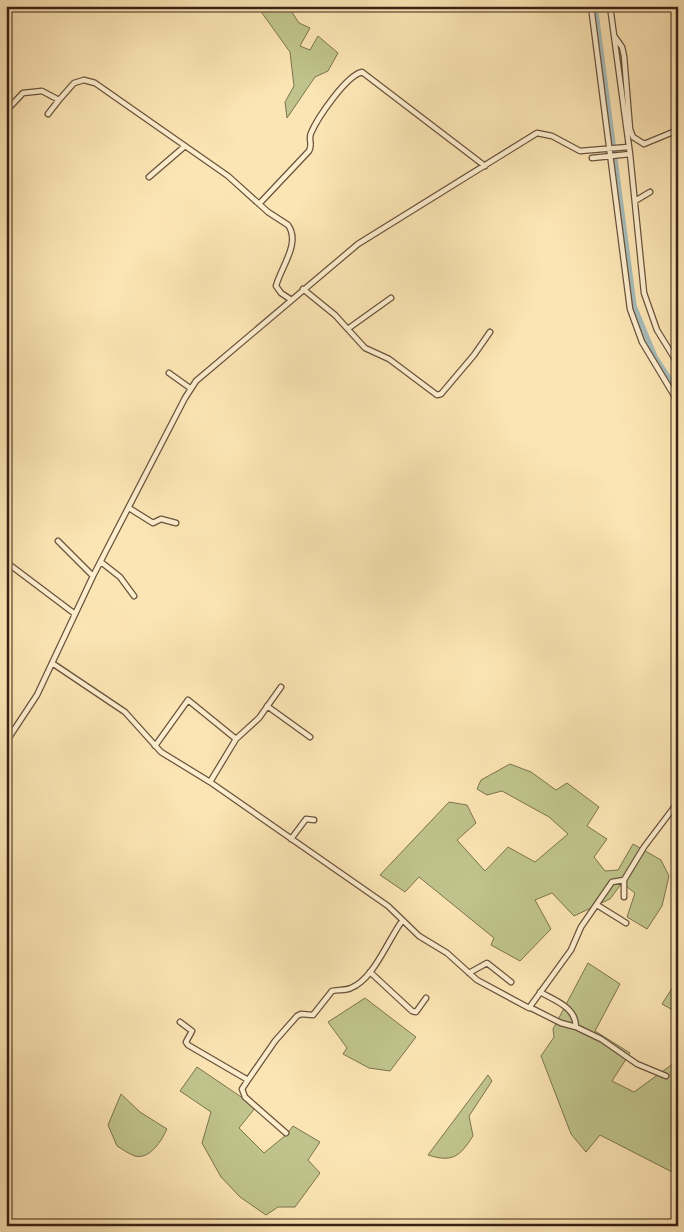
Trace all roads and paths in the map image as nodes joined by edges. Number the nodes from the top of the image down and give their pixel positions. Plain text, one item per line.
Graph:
1 (591, 6) edge
2 (610, 6) edge
3 (615, 36) junction
4 (619, 68) junction
5 (626, 68) junction
6 (59, 100) junction
7 (6, 111) edge
8 (48, 114) dead end
9 (678, 130) edge
10 (185, 146) junction
11 (626, 147) junction
12 (611, 150) junction
13 (628, 154) junction
14 (612, 157) junction
15 (592, 158) dead end
16 (485, 166) junction
17 (149, 177) dead end
18 (650, 192) dead end
19 (635, 201) junction
20 (259, 204) junction
21 (303, 289) junction
22 (391, 298) dead end
23 (290, 299) junction
24 (348, 328) junction
25 (490, 332) dead end
26 (678, 364) edge
27 (169, 373) dead end
28 (190, 388) junction
29 (678, 402) edge
30 (129, 508) junction
31 (176, 523) dead end
32 (58, 541) dead end
33 (6, 562) edge
34 (101, 562) junction
35 (93, 576) junction
36 (134, 596) dead end
37 (75, 614) junction
38 (52, 663) junction
39 (281, 687) dead end
40 (267, 706) junction
41 (310, 737) dead end
42 (236, 739) junction
43 (6, 742) edge
44 (155, 746) junction
45 (210, 782) junction
46 (678, 802) edge
47 (314, 820) dead end
48 (291, 839) junction
49 (624, 880) junction
50 (624, 897) dead end
51 (597, 905) junction
52 (402, 921) junction
53 (626, 923) dead end
54 (370, 972) junction
55 (469, 973) junction
56 (511, 982) dead end
57 (540, 992) junction
58 (426, 998) dead end
59 (530, 1008) junction
60 (180, 1022) dead end
61 (576, 1027) junction
62 (666, 1076) dead end
63 (248, 1080) junction
64 (286, 1133) dead end

1 - 12 street
2 - 3 street
3 - 4 street
3 - 5 street
4 - 5 street
4 - 11 street
5 - 9 street
6 - 7 street
6 - 8 street
6 - 10 street
10 - 17 street
10 - 20 street
11 - 12 street
11 - 13 street
12 - 14 street
12 - 16 street
13 - 14 street
13 - 19 street
14 - 15 street
14 - 29 street
16 - 20 street
16 - 21 street
18 - 19 street
19 - 26 street
20 - 23 street
21 - 23 street
21 - 24 street
22 - 24 street
23 - 28 street
24 - 25 street
27 - 28 street
28 - 30 street
30 - 31 street
30 - 34 street
32 - 35 street
33 - 37 street
34 - 35 street
34 - 36 street
35 - 37 street
37 - 38 street
38 - 43 street
38 - 44 street
39 - 40 street
40 - 41 street
40 - 42 street
42 - 44 street
42 - 45 street
44 - 45 street
45 - 48 street
46 - 49 street
47 - 48 street
48 - 52 street
49 - 50 street
49 - 51 street
51 - 53 street
51 - 57 street
52 - 54 street
52 - 55 street
54 - 58 street
54 - 63 street
55 - 56 street
55 - 59 street
57 - 59 street
57 - 61 street
59 - 61 street
60 - 63 street
61 - 62 street
63 - 64 street

